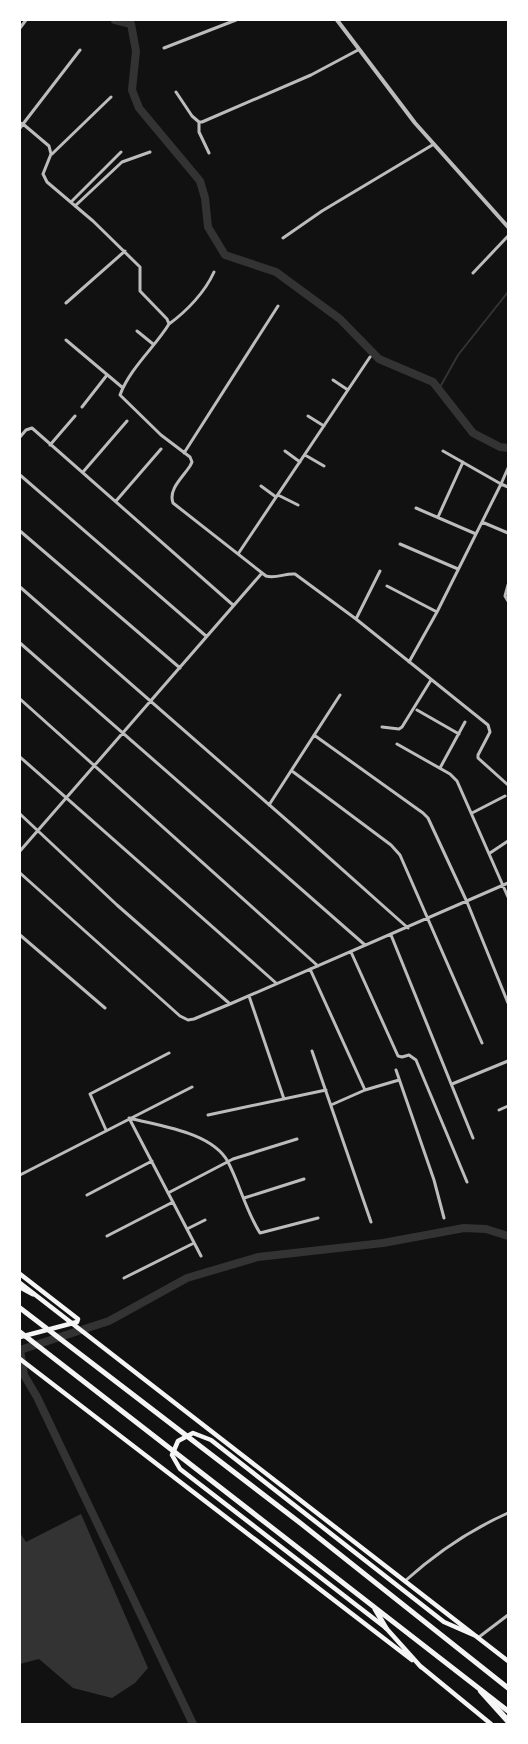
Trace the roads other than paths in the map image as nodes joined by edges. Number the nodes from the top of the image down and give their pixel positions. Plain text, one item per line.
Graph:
1 (26, 20) edge
2 (236, 20) edge
3 (337, 20) edge
4 (20, 28) edge
5 (164, 48) dead end
6 (80, 50) dead end
7 (358, 50) junction
8 (176, 92) dead end
9 (111, 97) dead end
10 (199, 122) junction
11 (21, 123) edge
12 (20, 128) edge
13 (434, 144) junction
14 (121, 152) dead end
15 (150, 152) dead end
16 (208, 153) dead end
17 (51, 154) junction
18 (71, 202) junction
19 (75, 206) junction
20 (508, 224) edge
21 (508, 236) edge
22 (283, 238) dead end
23 (125, 251) junction
24 (214, 272) dead end
25 (473, 273) dead end
26 (66, 303) dead end
27 (278, 306) dead end
28 (169, 324) junction
29 (137, 331) dead end
30 (66, 340) dead end
31 (153, 344) junction
32 (370, 357) dead end
33 (107, 375) junction
34 (333, 380) dead end
35 (123, 388) junction
36 (348, 390) junction
37 (82, 407) dead end
38 (75, 416) dead end
39 (308, 416) dead end
40 (126, 421) dead end
41 (324, 426) junction
42 (20, 437) edge
43 (50, 445) junction
44 (160, 449) dead end
45 (285, 451) dead end
46 (443, 451) dead end
47 (184, 453) junction
48 (304, 455) junction
49 (300, 462) junction
50 (463, 462) junction
51 (324, 466) dead end
52 (508, 468) edge
53 (83, 472) junction
54 (20, 475) edge
55 (501, 484) junction
56 (261, 486) dead end
57 (508, 487) edge
58 (277, 496) junction
59 (116, 501) junction
60 (298, 506) dead end
61 (416, 508) dead end
62 (438, 517) junction
63 (482, 522) junction
64 (20, 531) edge
65 (508, 533) edge
66 (476, 534) junction
67 (400, 544) dead end
68 (238, 554) junction
69 (458, 569) junction
70 (380, 571) dead end
71 (262, 573) junction
72 (508, 585) edge
73 (387, 586) dead end
74 (20, 587) edge
75 (508, 601) edge
76 (233, 605) junction
77 (437, 612) junction
78 (356, 619) junction
79 (206, 636) junction
80 (20, 643) edge
81 (409, 662) junction
82 (180, 668) junction
83 (431, 680) junction
84 (340, 695) dead end
85 (20, 699) edge
86 (152, 702) junction
87 (417, 710) dead end
88 (465, 723) dead end
89 (382, 727) dead end
90 (123, 733) junction
91 (459, 734) junction
92 (314, 735) junction
93 (397, 744) dead end
94 (20, 757) edge
95 (94, 766) junction
96 (440, 768) junction
97 (292, 771) junction
98 (508, 785) edge
99 (505, 796) dead end
100 (67, 798) junction
101 (269, 805) junction
102 (472, 813) junction
103 (20, 814) edge
104 (37, 830) junction
105 (508, 841) edge
106 (20, 851) edge
107 (490, 853) junction
108 (20, 873) edge
109 (508, 883) edge
110 (503, 885) junction
111 (508, 897) edge
112 (467, 902) junction
113 (429, 918) junction
114 (408, 928) junction
115 (391, 934) junction
116 (20, 935) edge
117 (365, 945) junction
118 (351, 952) junction
119 (318, 966) junction
120 (310, 969) junction
121 (276, 983) junction
122 (249, 996) junction
123 (508, 1003) edge
124 (230, 1004) junction
125 (105, 1008) dead end
126 (482, 1043) dead end
127 (312, 1051) dead end
128 (169, 1053) dead end
129 (508, 1061) edge
130 (396, 1070) dead end
131 (399, 1080) junction
132 (452, 1084) junction
133 (192, 1088) dead end
134 (326, 1090) junction
135 (364, 1090) junction
136 (284, 1099) junction
137 (331, 1105) junction
138 (508, 1106) edge
139 (499, 1110) dead end
140 (208, 1115) dead end
141 (129, 1118) junction
142 (106, 1130) junction
143 (473, 1138) dead end
144 (297, 1139) dead end
145 (152, 1161) junction
146 (228, 1162) junction
147 (20, 1175) edge
148 (303, 1179) dead end
149 (467, 1182) dead end
150 (168, 1193) junction
151 (87, 1195) dead end
152 (243, 1198) junction
153 (173, 1202) junction
154 (318, 1218) dead end
155 (444, 1218) dead end
156 (206, 1220) dead end
157 (371, 1222) dead end
158 (187, 1229) junction
159 (107, 1236) dead end
160 (194, 1243) junction
161 (201, 1256) dead end
162 (20, 1274) edge
163 (124, 1278) dead end
164 (20, 1285) edge
165 (33, 1294) joint
166 (20, 1308) edge
167 (20, 1334) edge
168 (20, 1359) edge
169 (508, 1513) edge
170 (405, 1581) junction
171 (373, 1606) junction
172 (508, 1615) edge
173 (386, 1628) junction
174 (477, 1637) junction
175 (508, 1661) edge
176 (421, 1667) junction
177 (508, 1688) edge
178 (481, 1690) junction
179 (508, 1711) edge
180 (508, 1721) edge
181 (491, 1725) edge

1 - 4 street
2 - 5 street
3 - 7 street
6 - 11 street
7 - 10 street
7 - 13 street
8 - 10 street
9 - 17 street
10 - 16 street
11 - 12 street
11 - 17 street
13 - 20 street
13 - 22 street
14 - 18 street
15 - 19 street
17 - 18 street
18 - 19 street
19 - 23 street
21 - 25 street
23 - 26 street
23 - 28 street
24 - 28 street
27 - 47 street
28 - 31 street
29 - 31 street
30 - 33 street
31 - 35 street
32 - 36 street
33 - 35 street
33 - 37 street
34 - 36 street
35 - 47 street
36 - 41 street
38 - 43 street
39 - 41 street
40 - 53 street
41 - 48 street
42 - 43 street
43 - 53 street
44 - 59 street
45 - 49 street
46 - 50 street
47 - 68 street
48 - 49 street
48 - 51 street
49 - 58 street
50 - 55 street
50 - 62 street
52 - 55 street
53 - 59 street
54 - 79 street
55 - 57 street
55 - 63 street
56 - 58 street
58 - 60 street
58 - 68 street
59 - 76 street
61 - 62 street
62 - 66 street
63 - 65 street
63 - 66 street
64 - 82 street
66 - 69 street
67 - 69 street
68 - 71 street
69 - 77 street
70 - 78 street
71 - 76 street
71 - 78 street
72 - 75 street
73 - 77 street
74 - 86 street
76 - 79 street
77 - 81 street
78 - 81 street
79 - 82 street
80 - 90 street
81 - 83 street
82 - 86 street
83 - 89 street
83 - 98 street
84 - 92 street
85 - 95 street
86 - 90 street
86 - 101 street
87 - 91 street
88 - 91 street
90 - 95 street
90 - 117 street
91 - 96 street
92 - 97 street
92 - 112 street
93 - 96 street
94 - 100 street
95 - 100 street
95 - 119 street
96 - 102 street
97 - 101 street
97 - 113 street
99 - 102 street
100 - 104 street
100 - 121 street
101 - 114 street
102 - 107 street
103 - 104 street
104 - 106 street
104 - 124 street
105 - 107 street
107 - 110 street
108 - 124 street
109 - 110 street
110 - 111 street
110 - 112 street
112 - 113 street
112 - 123 street
113 - 114 street
113 - 126 street
114 - 115 street
115 - 117 street
115 - 132 street
116 - 125 street
117 - 118 street
118 - 119 street
118 - 149 street
119 - 120 street
120 - 121 street
120 - 135 street
121 - 122 street
122 - 124 street
122 - 136 street
127 - 134 street
128 - 142 street
129 - 132 street
130 - 131 street
131 - 135 street
131 - 155 street
132 - 143 street
133 - 141 street
134 - 136 street
134 - 137 street
135 - 137 street
136 - 140 street
137 - 157 street
138 - 139 street
141 - 142 street
141 - 145 street
141 - 146 street
142 - 147 street
144 - 146 street
145 - 150 street
145 - 151 street
146 - 150 street
146 - 152 street
148 - 152 street
150 - 153 street
152 - 154 street
153 - 158 street
153 - 159 street
156 - 158 street
158 - 160 street
160 - 161 street
160 - 163 street
162 - 167 main road
164 - 165 highway
165 - 170 main road
166 - 177 highway
167 - 171 highway
168 - 176 main road
169 - 170 street
170 - 174 main road
171 - 173 highway
171 - 178 highway
172 - 174 street
173 - 174 main road
173 - 176 main road
174 - 175 main road
176 - 181 main road
178 - 179 highway
178 - 180 highway

